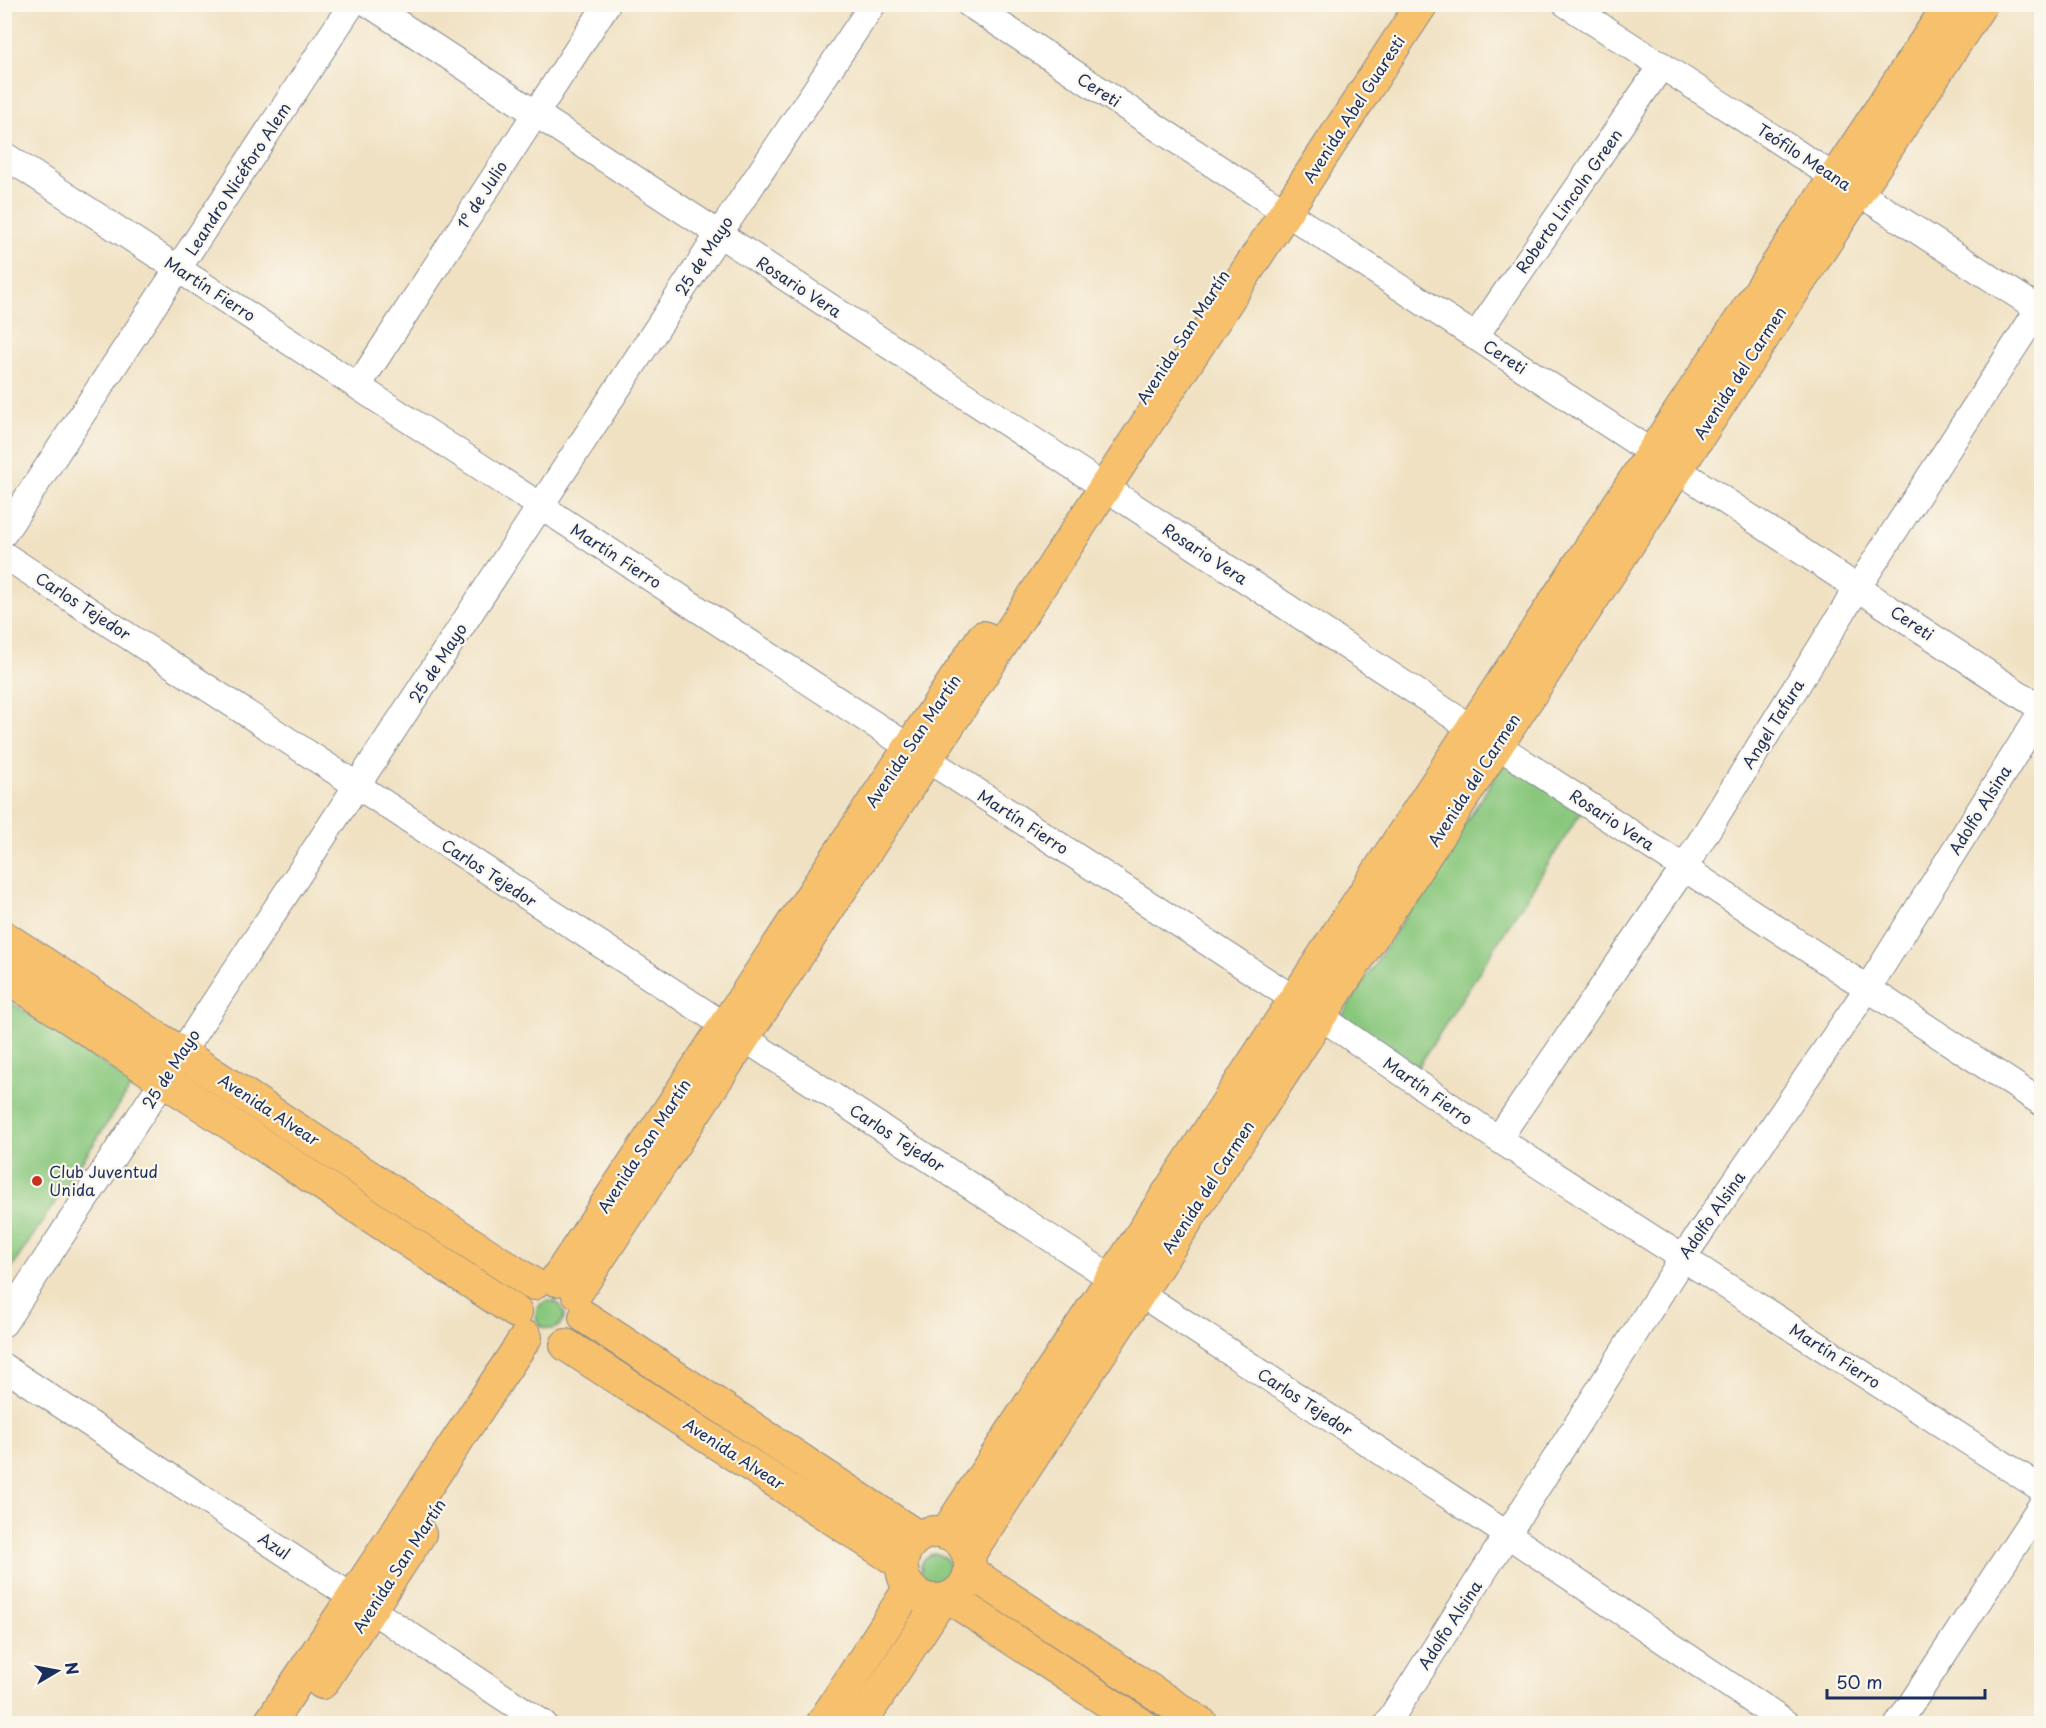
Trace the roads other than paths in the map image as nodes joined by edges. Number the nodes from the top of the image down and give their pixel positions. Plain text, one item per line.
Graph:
1 (352, 4) edge
2 (369, 4) edge
3 (608, 4) edge
4 (873, 4) edge
5 (969, 4) edge
6 (1398, 4) edge
7 (1422, 4) edge
8 (1566, 4) edge
9 (1950, 4) edge
10 (1981, 4) edge
11 (1662, 65) junction
12 (535, 114) junction
13 (4, 155) edge
14 (1847, 185) junction
15 (1278, 208) junction
16 (718, 234) junction
17 (178, 269) junction
18 (2040, 308) edge
19 (1475, 337) junction
20 (358, 386) junction
21 (1664, 461) junction
22 (1097, 484) junction
23 (540, 506) junction
24 (4, 533) edge
25 (4, 555) edge
26 (1858, 587) junction
27 (2042, 710) edge
28 (1484, 737) junction
29 (918, 753) junction
30 (357, 786) junction
31 (1684, 868) junction
32 (4, 936) edge
33 (4, 975) edge
34 (1868, 988) junction
35 (1308, 1008) junction
36 (734, 1032) junction
37 (182, 1053) junction
38 (164, 1080) junction
39 (2042, 1103) edge
40 (1498, 1139) junction
41 (1682, 1258) junction
42 (1126, 1286) junction
43 (563, 1293) junction
44 (4, 1323) edge
45 (538, 1335) junction
46 (4, 1367) edge
47 (2042, 1489) edge
48 (2042, 1504) edge
49 (932, 1535) junction
50 (1508, 1535) junction
51 (969, 1564) junction
52 (905, 1576) junction
53 (945, 1599) junction
54 (361, 1604) junction
55 (269, 1724) edge
56 (294, 1724) edge
57 (544, 1724) edge
58 (822, 1724) edge
59 (860, 1724) edge
60 (1141, 1724) edge
61 (1202, 1724) edge
62 (1387, 1724) edge
63 (1787, 1724) edge
64 (1898, 1724) edge

1 - 17 street, Leandro Nicéforo Alem
2 - 12 street, Rosario Vera
3 - 12 street, 1° de Julio
4 - 16 street, 25 de Mayo
5 - 15 street, Cereti
6 - 15 main road, Avenida Abel Guaresti
7 - 15 main road, Avenida Abel Guaresti
8 - 11 street, Teófilo Meana
9 - 14 main road, Avenida del Carmen
10 - 14 main road, Avenida del Carmen
11 - 14 street, Teófilo Meana
11 - 19 street, Roberto Lincoln Green
12 - 16 street, Rosario Vera
12 - 20 street, 1° de Julio
13 - 17 street, Martín Fierro
14 - 18 street, Teófilo Meana
14 - 21 main road, Avenida del Carmen
15 - 19 street, Cereti
15 - 22 main road, Avenida San Martín
16 - 22 street, Rosario Vera
16 - 23 street, 25 de Mayo
17 - 20 street, Martín Fierro
17 - 24 street, Leandro Nicéforo Alem
18 - 26 street, Angel Tafura
19 - 21 street, Cereti
20 - 23 street, Martín Fierro
21 - 26 street, Cereti
21 - 28 main road, Avenida del Carmen
22 - 28 street, Rosario Vera
22 - 29 main road, Avenida San Martín
23 - 29 street, Martín Fierro
23 - 30 street, 25 de Mayo
25 - 30 street, Carlos Tejedor
26 - 27 street, Cereti
26 - 31 street, Angel Tafura
27 - 34 street, Adolfo Alsina
28 - 31 street, Rosario Vera
28 - 35 main road, Avenida del Carmen
29 - 35 street, Martín Fierro
29 - 36 main road, Avenida San Martín
30 - 36 street, Carlos Tejedor
30 - 37 street, 25 de Mayo
31 - 34 street, Rosario Vera
31 - 40 street, Angel Tafura
32 - 37 main road, Avenida Alvear
33 - 38 main road, Avenida Alvear
34 - 39 street, Rosario Vera
34 - 41 street, Adolfo Alsina
35 - 40 street, Martín Fierro
35 - 42 main road, Avenida del Carmen
36 - 42 street, Carlos Tejedor
36 - 43 main road, Avenida San Martín
37 - 38 street, 25 de Mayo
37 - 43 main road, Avenida Alvear
38 - 44 street, 25 de Mayo
38 - 45 main road, Avenida Alvear
40 - 41 street, Martín Fierro
41 - 47 street, Martín Fierro
41 - 50 street, Adolfo Alsina
42 - 49 main road, Avenida del Carmen
42 - 50 street, Carlos Tejedor
42 - 51 main road, Avenida del Carmen
43 - 45 main road
43 - 45 main road
43 - 49 main road, Avenida Alvear
45 - 52 main road, Avenida Alvear
45 - 54 main road
46 - 54 street, Azul
48 - 64 street
49 - 51 main road
49 - 52 main road
50 - 62 street, Adolfo Alsina
50 - 63 street, Carlos Tejedor
51 - 53 main road
51 - 61 main road
52 - 53 main road
52 - 58 main road
53 - 59 main road
53 - 60 main road
54 - 55 main road, Avenida San Martín
54 - 56 main road, Avenida San Martín
54 - 57 street, Azul

